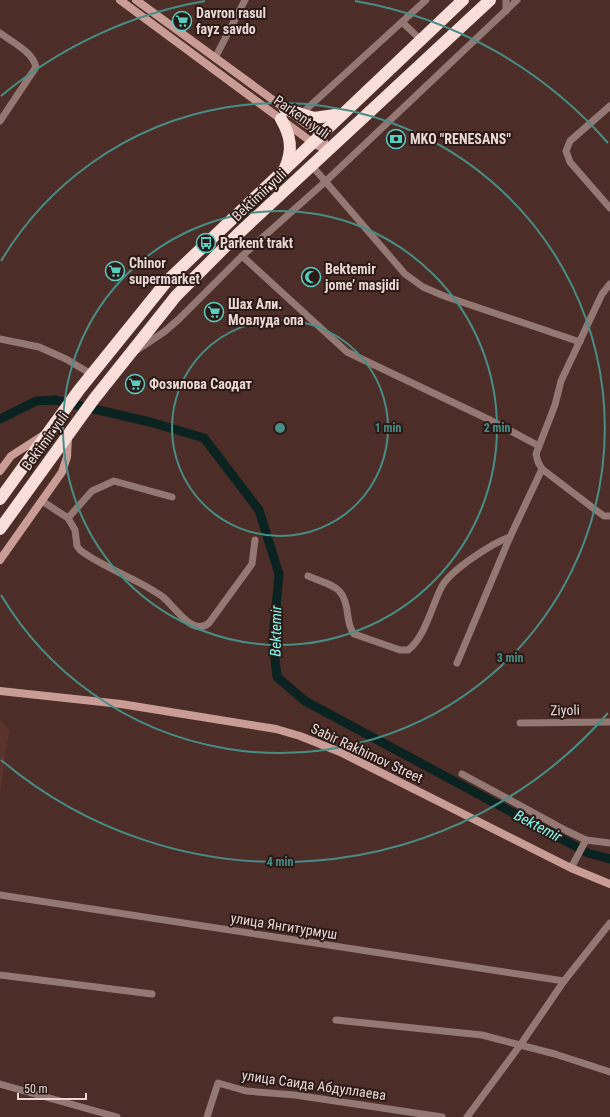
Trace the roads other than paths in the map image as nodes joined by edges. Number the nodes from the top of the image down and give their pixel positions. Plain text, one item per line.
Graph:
1 (120, 0) edge
2 (136, 0) edge
3 (245, 0) edge
4 (426, 0) edge
5 (490, 0) edge
6 (506, 0) edge
7 (517, 0) edge
8 (460, 2) edge
9 (506, 11) junction
10 (402, 22) junction
11 (0, 33) edge
12 (421, 40) junction
13 (215, 58) junction
14 (610, 106) edge
15 (283, 114) junction
16 (343, 114) junction
17 (300, 115) junction
18 (0, 121) edge
19 (317, 139) junction
20 (328, 151) junction
21 (312, 166) junction
22 (285, 169) junction
23 (326, 181) junction
24 (610, 208) edge
25 (242, 256) junction
26 (610, 284) edge
27 (0, 339) edge
28 (580, 342) junction
29 (126, 358) junction
30 (91, 374) junction
31 (71, 429) junction
32 (46, 434) junction
33 (539, 446) junction
34 (542, 469) junction
35 (0, 471) edge
36 (172, 497) dead end
37 (0, 499) edge
38 (42, 501) junction
39 (610, 516) edge
40 (68, 518) junction
41 (0, 529) edge
42 (510, 537) junction
43 (255, 540) dead end
44 (0, 560) edge
45 (308, 576) dead end
46 (457, 663) dead end
47 (0, 691) edge
48 (610, 722) edge
49 (520, 723) dead end
50 (462, 774) dead end
51 (585, 843) junction
52 (610, 843) edge
53 (571, 868) junction
54 (610, 884) edge
55 (0, 895) edge
56 (610, 924) edge
57 (0, 975) edge
58 (564, 981) junction
59 (152, 994) dead end
60 (336, 1020) dead end
61 (521, 1044) junction
62 (610, 1072) edge
63 (0, 1084) edge
64 (117, 1117) edge
65 (207, 1117) edge
66 (442, 1117) edge
67 (467, 1117) edge

1 - 15 street, Parkent yuli
2 - 13 street, Parkent yuli
3 - 13 street
4 - 10 street
5 - 20 highway, Bektimir yuli
6 - 9 street
7 - 9 street
8 - 12 highway, Bektimir yuli
9 - 23 street
10 - 12 street
10 - 17 street
11 - 18 street
12 - 16 highway, Bektimir yuli
13 - 15 street, Parkent yuli
14 - 24 street
15 - 17 highway
15 - 19 street, Parkent yuli
15 - 22 highway
16 - 17 highway
16 - 19 highway, Bektimir yuli
19 - 20 street, Parkent yuli
19 - 22 highway, Bektimir yuli
20 - 21 highway, Bektimir yuli
21 - 23 street
21 - 29 highway, Bektimir yuli
22 - 30 highway, Bektimir yuli
23 - 25 street
23 - 28 street
25 - 29 street
25 - 33 street
26 - 28 street
27 - 30 street
28 - 33 street
29 - 31 highway, Bektimir yuli
30 - 32 highway, Bektimir yuli
31 - 38 street
31 - 41 highway, Bektimir yuli
32 - 35 street
32 - 37 highway, Bektimir yuli
33 - 34 street
34 - 39 street
34 - 42 street
36 - 40 street
38 - 40 street
38 - 44 street
40 - 43 street
42 - 45 street
42 - 46 street
47 - 53 street, Sabir Rakhimov Street
48 - 49 street, Ziyoli
50 - 51 street
51 - 52 street
51 - 53 street
53 - 54 street, Sabir Rakhimov Street
55 - 58 street, улица Янгитурмуш
56 - 58 street
57 - 59 street
58 - 61 street
60 - 61 street
61 - 62 street
61 - 67 street
63 - 64 street
65 - 66 street, улица Саида Абдуллаева

